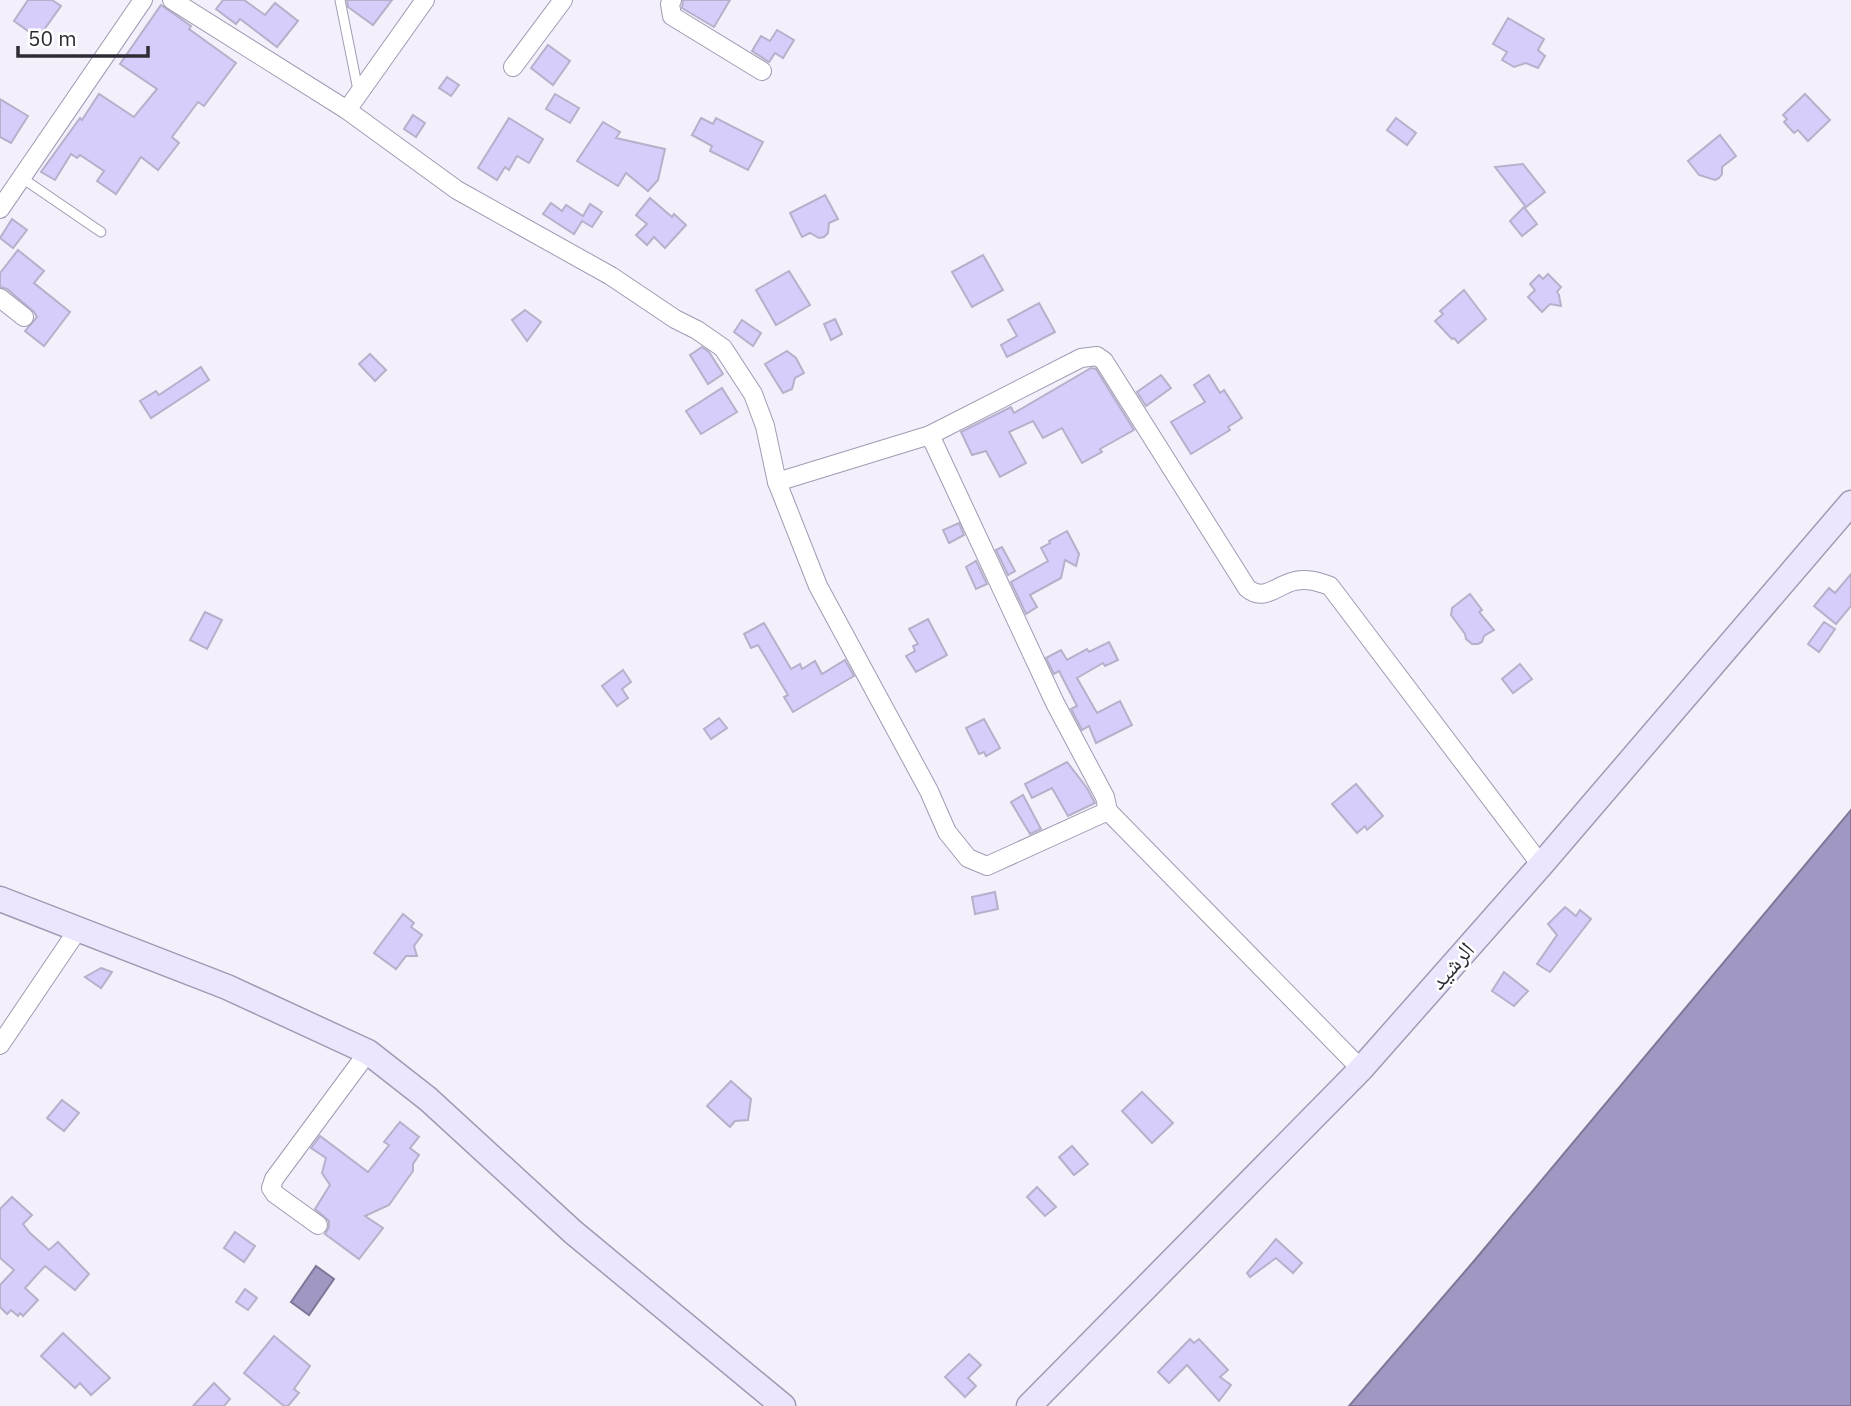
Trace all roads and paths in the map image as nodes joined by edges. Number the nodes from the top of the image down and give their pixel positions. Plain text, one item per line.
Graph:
1 (143, 0) edge
2 (172, 0) edge
3 (340, 0) edge
4 (425, 0) edge
5 (563, 0) edge
6 (671, 0) edge
7 (513, 67) dead end
8 (762, 71) dead end
9 (359, 92) junction
10 (347, 110) junction
11 (22, 178) junction
12 (0, 209) edge
13 (101, 232) dead end
14 (0, 298) edge
15 (24, 317) dead end
16 (930, 435) junction
17 (777, 482) junction
18 (1851, 503) edge
19 (1108, 811) junction
20 (1541, 865) junction
21 (0, 899) edge
22 (79, 928) junction
23 (0, 1045) edge
24 (368, 1052) junction
25 (1361, 1069) junction
26 (318, 1225) dead end
27 (783, 1406) edge
28 (1029, 1406) edge

1 - 11 street
2 - 10 street
3 - 9 lane
4 - 9 street
5 - 7 street
6 - 8 street
9 - 10 street
10 - 17 street
11 - 12 street
11 - 13 lane
14 - 15 street
16 - 17 street
16 - 19 street
16 - 20 street
17 - 19 street
18 - 20 main road, الرشيد
19 - 25 street
20 - 25 main road, الرشيد
21 - 22 main road
22 - 23 street
22 - 24 main road
24 - 26 street
24 - 27 main road
25 - 28 main road, الرشيد

